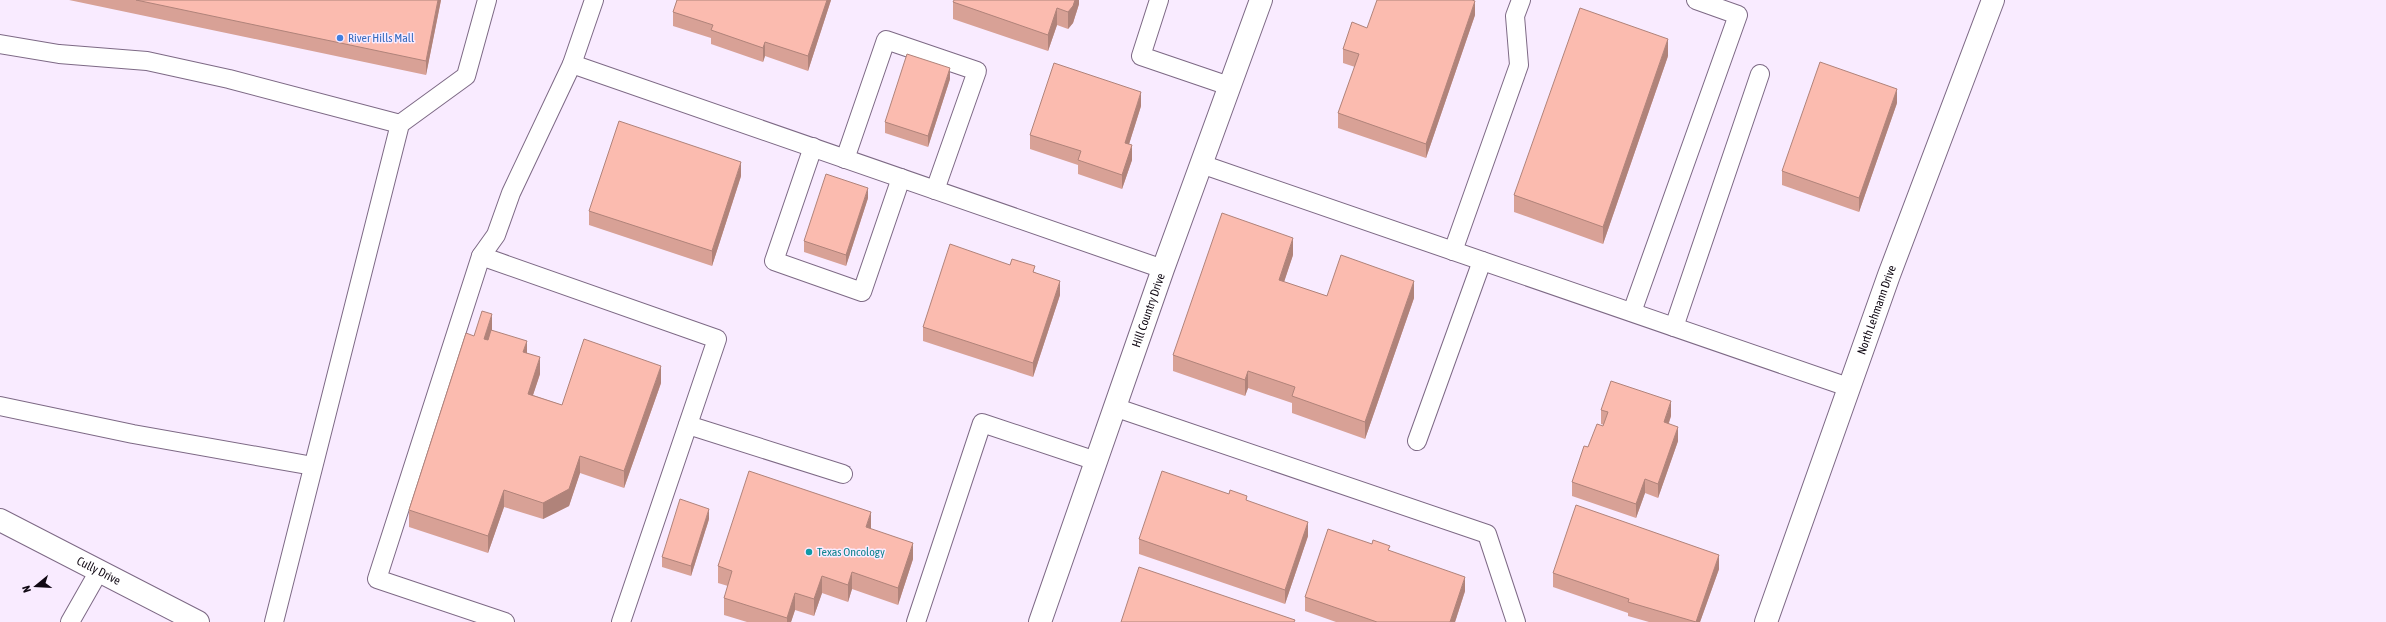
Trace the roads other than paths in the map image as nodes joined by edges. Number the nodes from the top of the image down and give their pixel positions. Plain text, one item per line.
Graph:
1 (487, 0) edge
2 (594, 0) edge
3 (1160, 0) edge
4 (1260, 0) edge
5 (1521, 0) edge
6 (1696, 0) edge
7 (1993, 0) edge
8 (0, 44) edge
9 (572, 64) junction
10 (1760, 74) dead end
11 (1229, 86) junction
12 (400, 124) junction
13 (813, 148) junction
14 (845, 159) junction
15 (1201, 164) junction
16 (901, 178) junction
17 (935, 190) junction
18 (1453, 251) junction
19 (481, 256) junction
20 (1482, 261) junction
21 (1163, 269) junction
22 (1632, 312) junction
23 (1674, 327) junction
24 (1848, 387) junction
25 (0, 406) edge
26 (1114, 408) junction
27 (688, 425) junction
28 (1417, 441) dead end
29 (1096, 461) junction
30 (313, 466) junction
31 (843, 474) dead end
32 (0, 520) edge
33 (99, 571) junction
34 (70, 622) edge
35 (198, 622) edge
36 (274, 622) edge
37 (505, 622) edge
38 (620, 622) edge
39 (916, 622) edge
40 (1040, 622) edge
41 (1516, 622) edge
42 (1766, 622) edge

1 - 12 lane
2 - 9 lane
3 - 11 lane
4 - 11 street, Hill Country Drive
5 - 18 lane
6 - 22 lane
7 - 24 street, North Lehmann Drive
8 - 12 lane
9 - 13 lane
9 - 19 lane
10 - 23 lane
11 - 15 street, Hill Country Drive
12 - 30 lane
13 - 14 lane
13 - 16 lane
14 - 16 lane
14 - 17 lane
15 - 18 lane
15 - 21 street, Hill Country Drive
16 - 17 lane
17 - 21 lane
18 - 20 lane
19 - 27 lane
19 - 37 lane
20 - 22 lane
20 - 28 lane
21 - 26 street, Hill Country Drive
22 - 23 lane
23 - 24 lane
24 - 42 street, North Lehmann Drive
25 - 30 lane
26 - 29 street, Hill Country Drive
26 - 41 lane
27 - 31 lane
27 - 38 lane
29 - 39 lane
29 - 40 street, Hill Country Drive
30 - 36 lane
32 - 33 street, Cully Drive
33 - 34 lane
33 - 35 street, Cully Drive

